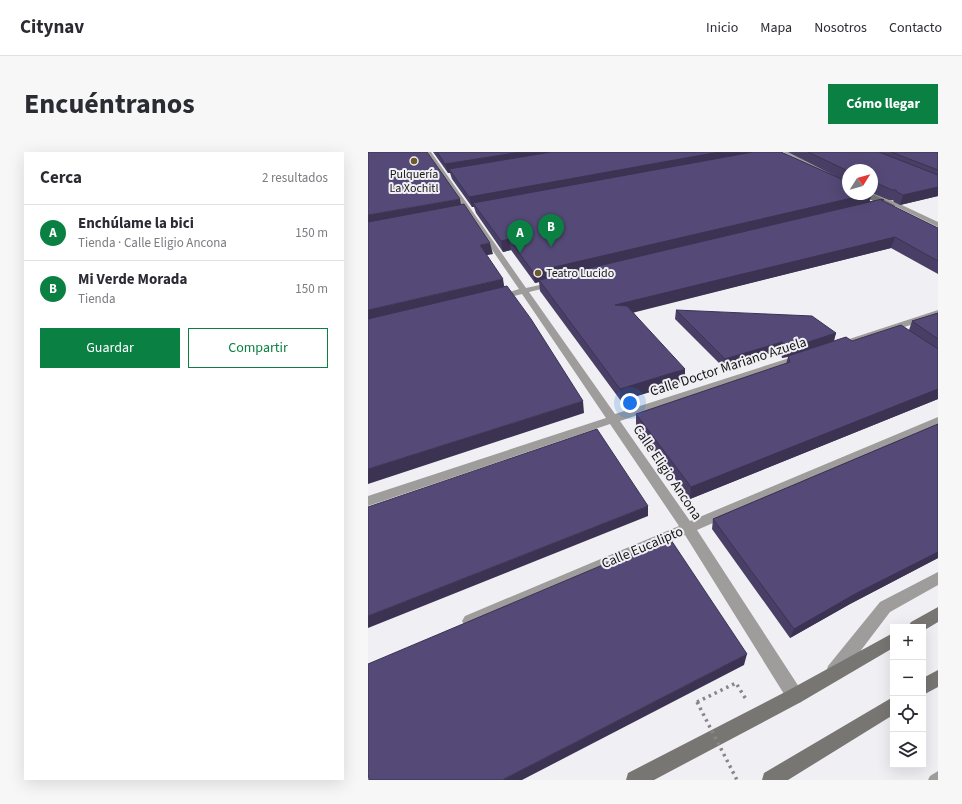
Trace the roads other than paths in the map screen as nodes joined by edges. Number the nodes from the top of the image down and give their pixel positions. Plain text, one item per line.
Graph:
1 (428, 152) edge
2 (786, 152) edge
3 (781, 153) edge
4 (842, 179) edge
5 (842, 182) edge
6 (842, 186) edge
7 (878, 196) edge
8 (868, 200) edge
9 (878, 200) edge
10 (890, 202) junction
11 (876, 205) junction
12 (938, 225) edge
13 (938, 229) edge
14 (938, 233) edge
15 (562, 281) edge
16 (523, 290) junction
17 (492, 298) edge
18 (938, 313) edge
19 (892, 328) junction
20 (905, 337) edge
21 (824, 350) edge
22 (809, 355) edge
23 (612, 419) junction
24 (938, 421) edge
25 (368, 501) edge
26 (688, 528) junction
27 (938, 578) edge
28 (938, 614) edge
29 (921, 624) edge
30 (455, 627) edge
31 (890, 642) edge
32 (833, 675) junction
33 (938, 678) edge
34 (926, 685) edge
35 (795, 696) junction
36 (890, 707) edge
37 (938, 777) edge
38 (635, 780) edge
39 (771, 780) edge
40 (934, 780) edge

1 - 16 street, Calle Eligio Ancona
2 - 4 street
3 - 5 main road
3 - 6 street
7 - 10 street
8 - 11 street
9 - 13 main road, bridge
10 - 11 street
10 - 12 street
11 - 14 street
15 - 16 street
16 - 17 street
16 - 23 street, Calle Eligio Ancona
18 - 19 street, Calle Doctor Mariano Azuela
19 - 20 street
19 - 21 street, Calle Doctor Mariano Azuela
22 - 23 street, Calle Doctor Mariano Azuela
23 - 25 street, Calle Doctor Mariano Azuela
23 - 26 street, Calle Eligio Ancona
24 - 26 street, Calle Eucalipto
26 - 30 street, Calle Eucalipto
26 - 35 street, Calle Eligio Ancona
27 - 32 street
28 - 29 main road
31 - 32 main road
32 - 35 main road
33 - 34 main road
35 - 38 main road
36 - 39 main road
37 - 40 lane

